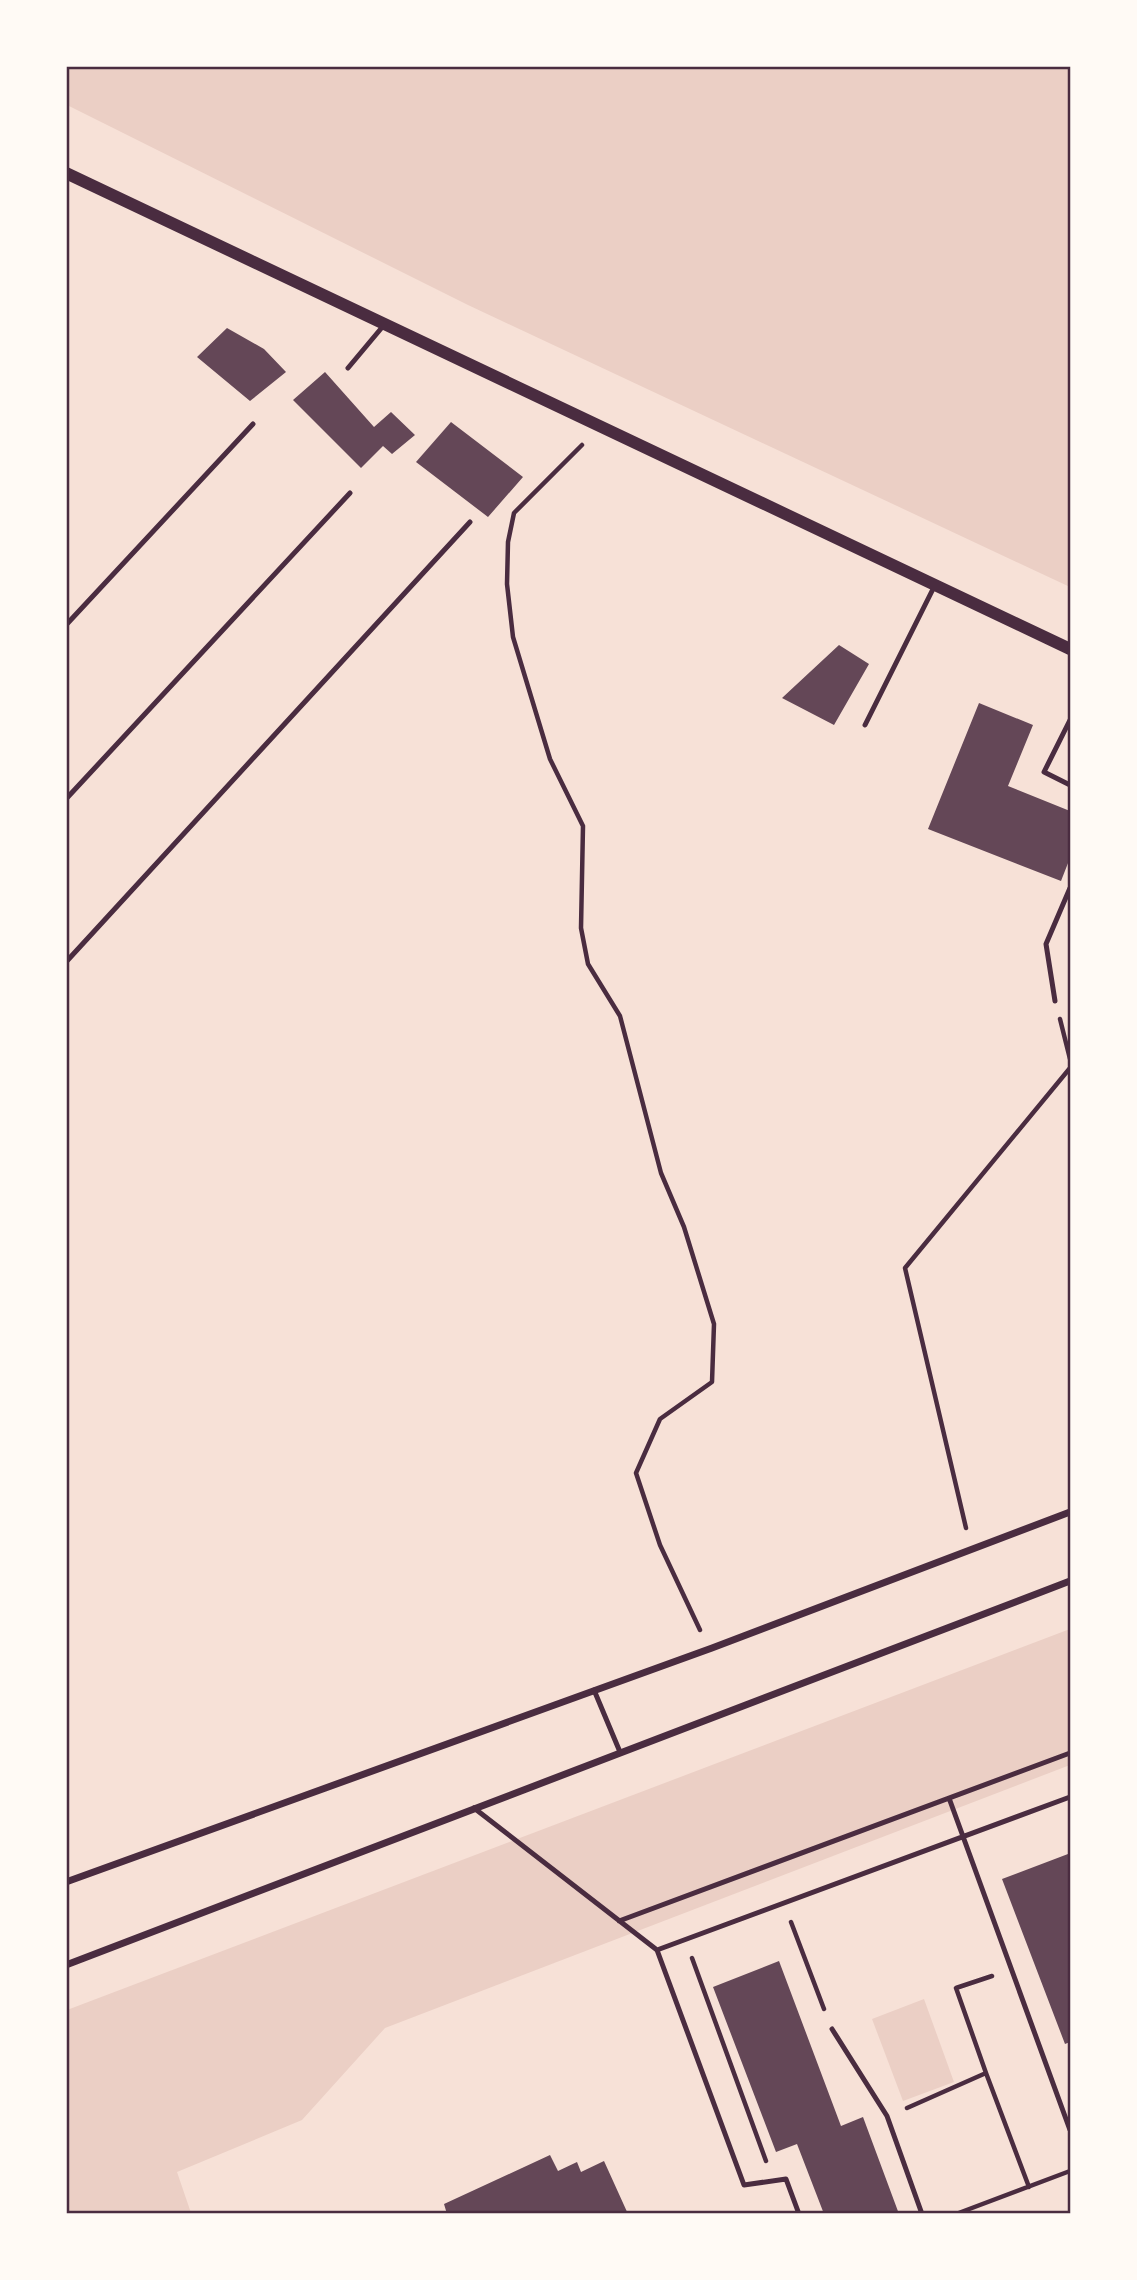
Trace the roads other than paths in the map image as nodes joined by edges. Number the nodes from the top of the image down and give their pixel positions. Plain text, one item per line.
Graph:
1 (66, 173) edge
2 (385, 323) junction
3 (348, 368) dead end
4 (253, 424) dead end
5 (350, 493) dead end
6 (470, 522) dead end
7 (936, 584) junction
8 (66, 625) edge
9 (1070, 649) edge
10 (1070, 720) edge
11 (865, 725) dead end
12 (1070, 785) edge
13 (66, 799) edge
14 (1070, 888) edge
15 (66, 962) edge
16 (1055, 1001) road end
17 (1070, 1511) edge
18 (1070, 1581) edge
19 (594, 1690) junction
20 (620, 1752) junction
21 (1070, 1754) edge
22 (1070, 1797) edge
23 (949, 1798) junction
24 (474, 1808) junction
25 (963, 1837) junction
26 (66, 1882) edge
27 (619, 1921) junction
28 (657, 1950) junction
29 (66, 1965) edge
30 (832, 2029) road end
31 (1070, 2130) edge
32 (799, 2214) edge
33 (922, 2214) edge

1 - 2 street
2 - 3 lane
2 - 7 street
4 - 8 lane
5 - 13 lane
6 - 15 lane
7 - 9 street
7 - 11 lane
10 - 12 lane
14 - 16 lane
17 - 19 street
18 - 20 street
19 - 20 lane
19 - 26 street
20 - 24 street
21 - 23 lane
22 - 25 lane
23 - 25 lane
23 - 27 lane
24 - 27 lane
24 - 29 street
25 - 28 lane
25 - 31 lane
27 - 28 lane
28 - 32 lane
30 - 33 lane

